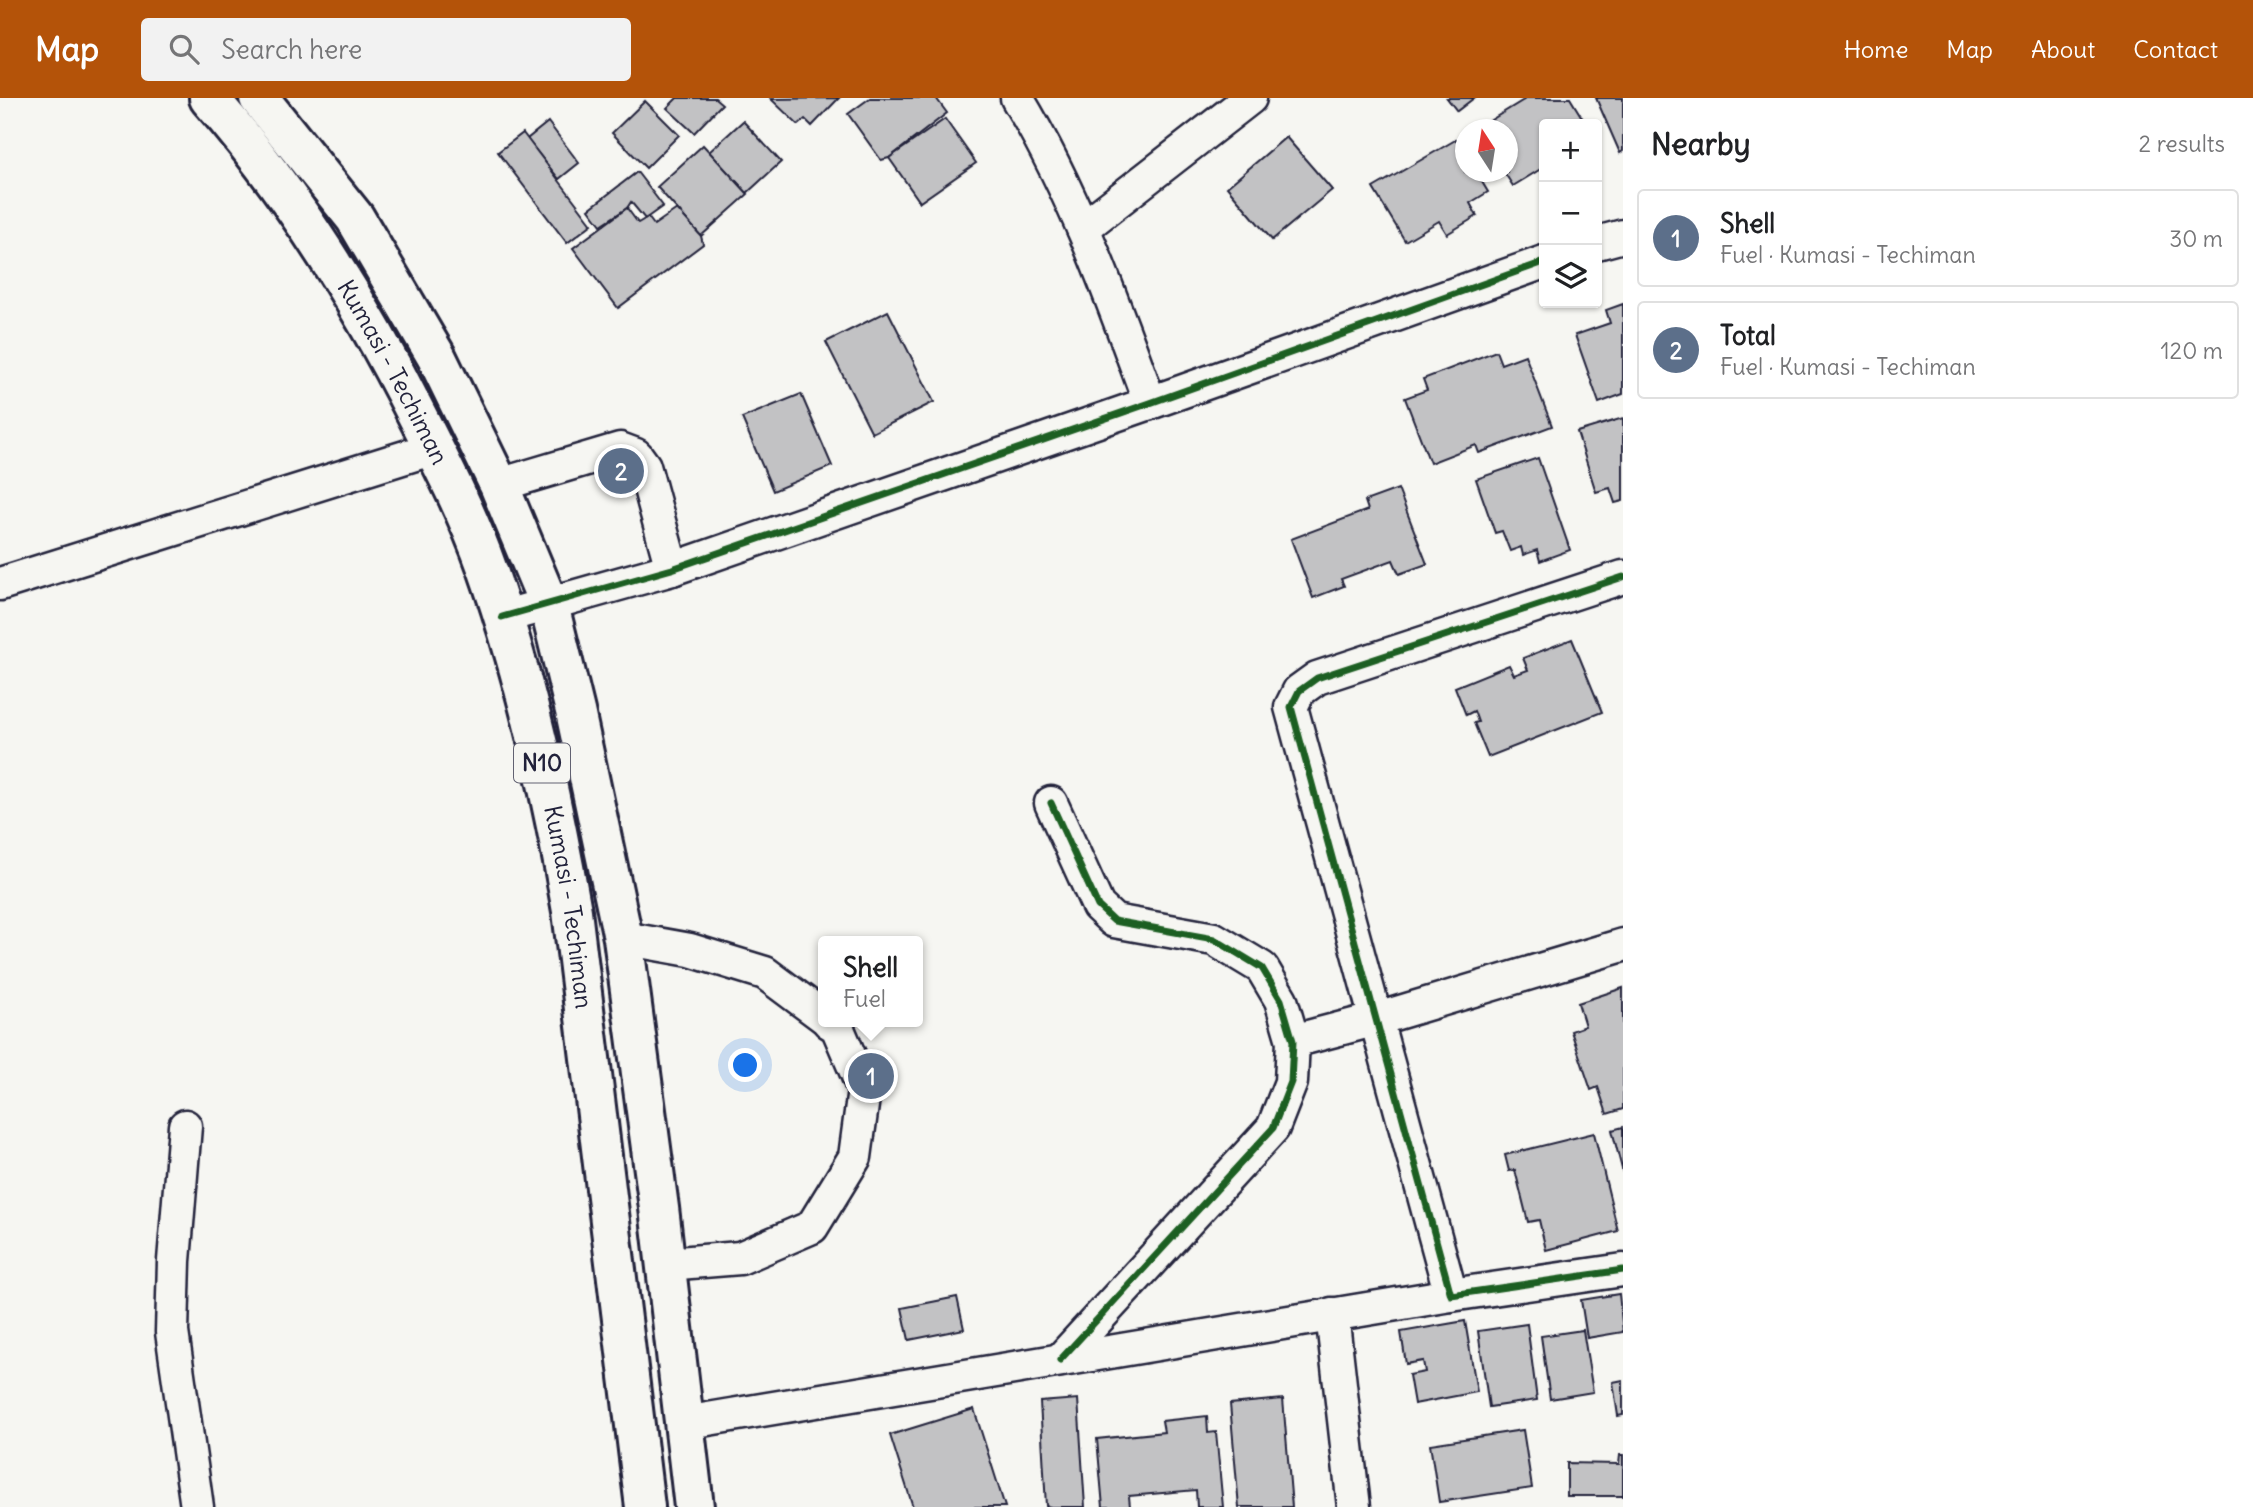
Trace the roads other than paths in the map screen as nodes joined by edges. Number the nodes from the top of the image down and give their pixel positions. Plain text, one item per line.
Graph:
1 (209, 98) edge
2 (259, 98) edge
3 (1017, 98) edge
4 (1250, 98) edge
5 (1083, 228) junction
6 (1623, 236) edge
7 (1602, 242) edge
8 (1539, 264) edge
9 (1150, 403) junction
10 (434, 448) junction
11 (499, 485) junction
12 (672, 569) junction
13 (1623, 578) edge
14 (0, 584) edge
15 (549, 605) junction
16 (502, 617) junction
17 (1051, 803) dead end
18 (623, 938) junction
19 (1623, 945) edge
20 (818, 1013) edge
21 (1377, 1020) junction
22 (837, 1027) edge
23 (1293, 1041) junction
24 (185, 1126) dead end
25 (666, 1264) junction
26 (1623, 1270) edge
27 (1451, 1295) junction
28 (1332, 1314) junction
29 (1060, 1360) junction
30 (684, 1423) junction
31 (197, 1507) edge
32 (645, 1507) edge
33 (694, 1507) edge
34 (1354, 1507) edge

1 - 10 highway, Kumasi - Techiman / N10
2 - 11 highway, N10
3 - 5 street
4 - 5 street
5 - 9 street
6 - 7 street
8 - 9 street
9 - 12 street
10 - 14 street
10 - 16 highway, Kumasi - Techiman / N10
11 - 12 street
11 - 15 highway, N10
12 - 15 street
13 - 21 street
15 - 16 street
15 - 18 highway, N10
16 - 32 highway, Kumasi - Techiman / N10
17 - 23 street
18 - 20 street
18 - 25 highway, N10
19 - 21 street
21 - 23 street
21 - 27 street
22 - 25 street
23 - 29 street
24 - 31 street
25 - 30 highway, N10
26 - 27 street
27 - 28 street
28 - 29 street
28 - 34 street
29 - 30 street
30 - 33 highway, N10

